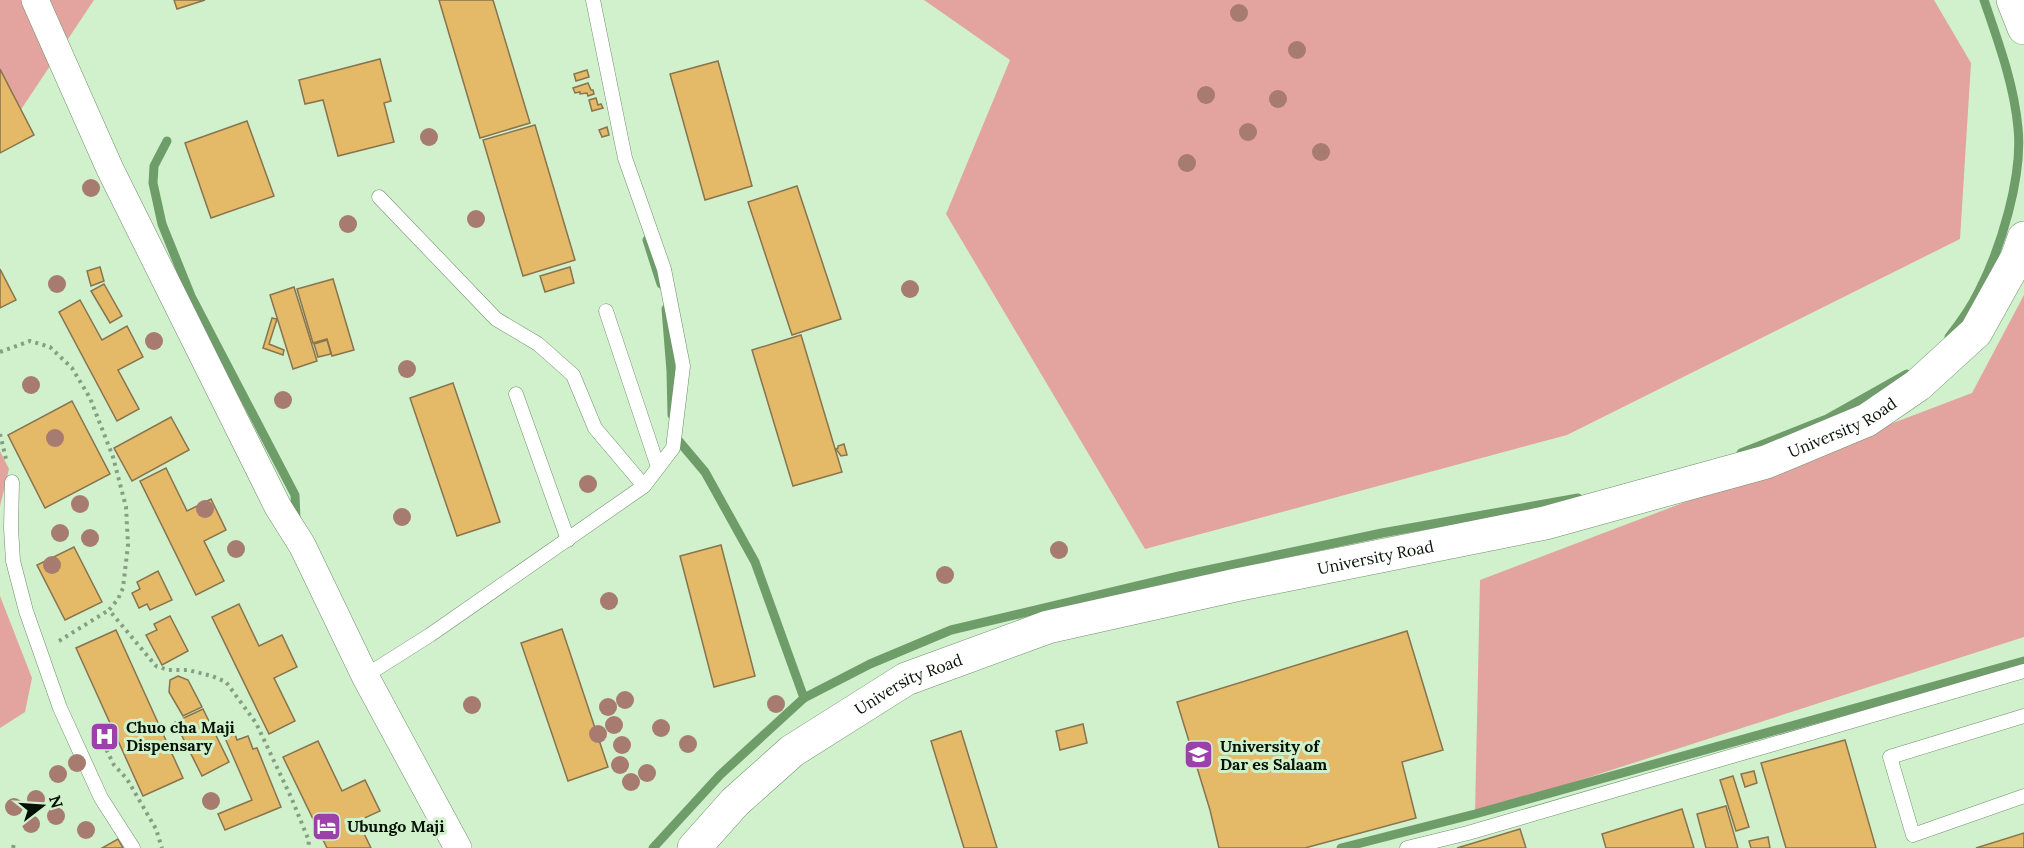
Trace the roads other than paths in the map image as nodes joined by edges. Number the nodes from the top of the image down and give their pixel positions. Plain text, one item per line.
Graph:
1 (34, 0) edge
2 (593, 0) edge
3 (2013, 0) edge
4 (2024, 28) edge
5 (379, 197) dead end
6 (2024, 238) edge
7 (606, 311) dead end
8 (516, 394) dead end
9 (658, 467) junction
10 (12, 482) road end
11 (644, 486) junction
12 (568, 540) junction
13 (2024, 670) edge
14 (365, 676) junction
15 (2024, 716) edge
16 (2024, 796) edge
17 (133, 848) edge
18 (458, 848) edge
19 (694, 848) edge
20 (1407, 848) edge

1 - 14 street
2 - 9 lane
3 - 4 street
5 - 11 lane
6 - 19 street, University Road
7 - 9 lane
8 - 12 lane
9 - 11 lane
10 - 17 lane
11 - 12 lane
12 - 14 lane
13 - 20 lane
14 - 18 street
15 - 16 lane

